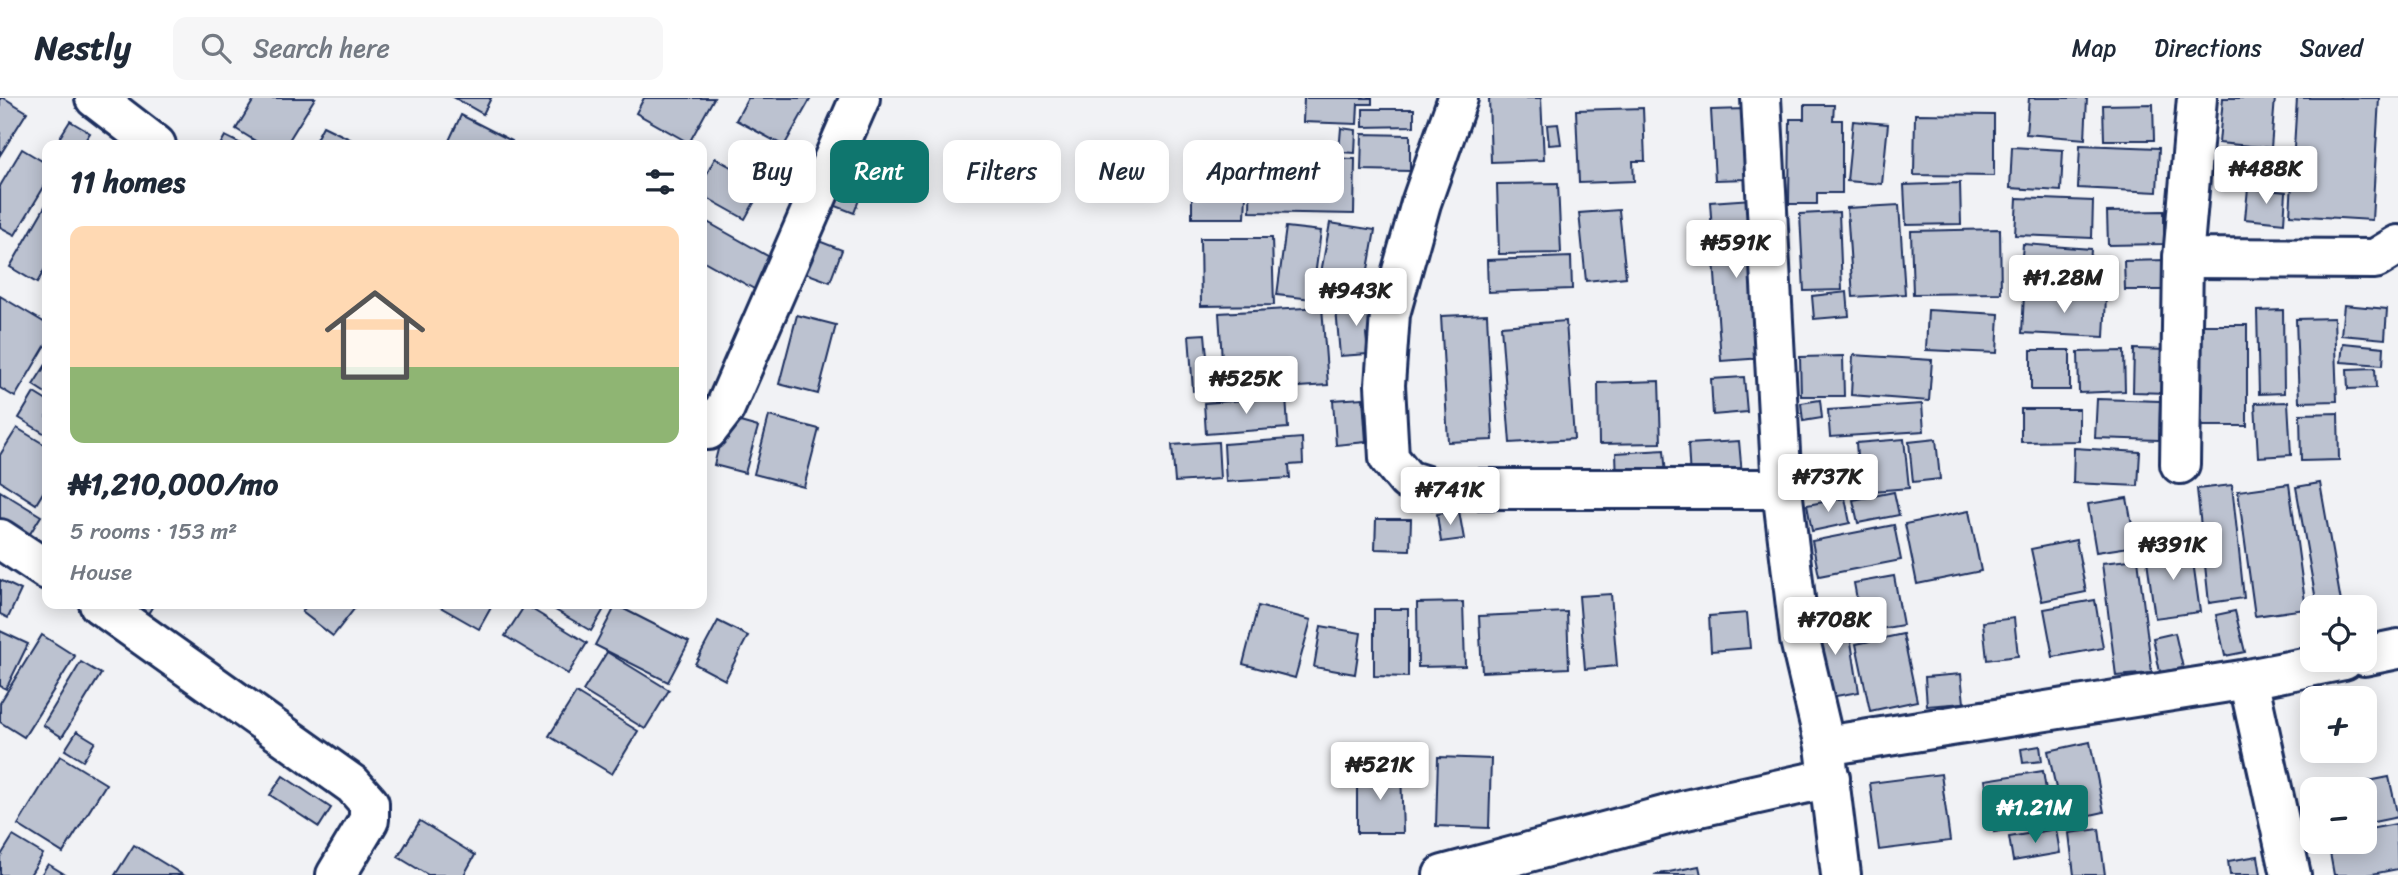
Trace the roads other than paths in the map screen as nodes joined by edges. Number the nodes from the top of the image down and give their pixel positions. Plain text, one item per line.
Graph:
1 (95, 98) edge
2 (860, 98) edge
3 (1458, 98) edge
4 (1761, 98) edge
5 (2197, 98) edge
6 (150, 140) edge
7 (2398, 244) edge
8 (2183, 258) junction
9 (707, 430) edge
10 (2180, 464) dead end
11 (1782, 489) junction
12 (0, 539) edge
13 (42, 567) edge
14 (106, 609) edge
15 (2398, 649) edge
16 (2377, 653) edge
17 (2300, 669) edge
18 (2248, 679) junction
19 (1827, 762) junction
20 (335, 875) edge
21 (1443, 875) edge
22 (1841, 875) edge
23 (2291, 875) edge

1 - 6 street
2 - 9 street
3 - 11 street
4 - 11 street
5 - 8 street
7 - 8 street
8 - 10 street
11 - 19 street
12 - 13 street
14 - 20 street
15 - 16 street
17 - 18 street
18 - 19 street
18 - 23 street
19 - 21 street
19 - 22 street

